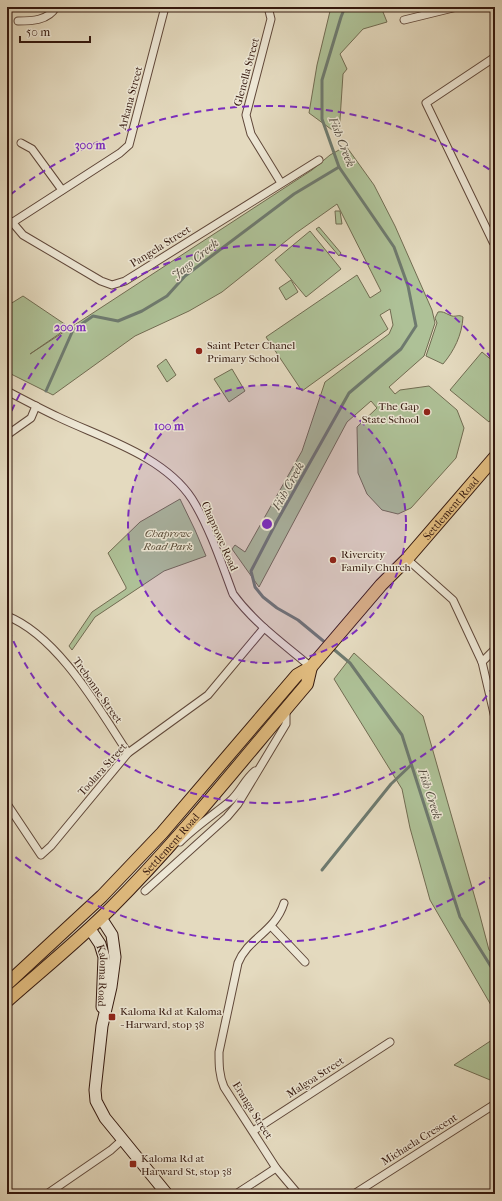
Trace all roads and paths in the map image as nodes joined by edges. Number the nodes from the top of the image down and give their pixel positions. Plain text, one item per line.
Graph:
1 (56, 7) edge
2 (165, 7) edge
3 (268, 7) edge
4 (457, 7) edge
5 (404, 20) dead end
6 (18, 21) dead end
7 (495, 58) edge
8 (21, 143) dead end
9 (319, 160) dead end
10 (281, 183) junction
11 (62, 190) junction
12 (10, 224) edge
13 (493, 242) dead end
14 (7, 391) edge
15 (36, 406) junction
16 (7, 435) edge
17 (495, 457) edge
18 (407, 559) junction
19 (7, 616) edge
20 (264, 628) junction
21 (495, 649) edge
22 (482, 662) junction
23 (310, 668) junction
24 (286, 708) junction
25 (495, 718) edge
26 (128, 753) junction
27 (220, 766) junction
28 (259, 767) junction
29 (7, 804) edge
30 (148, 870) junction
31 (145, 891) dead end
32 (284, 903) dead end
33 (85, 913) junction
34 (102, 918) junction
35 (271, 926) junction
36 (90, 929) junction
37 (305, 962) dead end
38 (7, 984) edge
39 (7, 1001) edge
40 (102, 1026) junction
41 (390, 1042) dead end
42 (495, 1104) edge
43 (253, 1131) junction
44 (122, 1140) junction
45 (276, 1168) junction
46 (47, 1194) edge
47 (167, 1194) edge
48 (236, 1194) edge
49 (298, 1194) edge
50 (354, 1194) edge

1 - 6 street
2 - 11 street, Arkana Street
3 - 10 street, Glenella Street
4 - 5 street
7 - 13 street
8 - 11 street
9 - 10 street, Pangela Street
10 - 12 street, Pangela Street
11 - 12 street, Arkana Street
14 - 15 street, Chaprowe Road
15 - 16 street
15 - 20 street, Chaprowe Road
17 - 18 main road, Settlement Road
18 - 22 street
18 - 23 main road, Settlement Road
19 - 26 street, Trebonne Street
20 - 23 street, Chaprowe Road
20 - 26 street, Toolara Street
21 - 22 street
22 - 25 street
23 - 24 main road, Settlement Road
23 - 27 main road, Settlement Road
24 - 27 main road
24 - 28 street
24 - 30 main road, Settlement Road
26 - 29 street, Toolara Street
27 - 33 main road, Settlement Road
28 - 30 street
28 - 31 street
30 - 34 main road, Settlement Road
32 - 35 street, Eranga Street
33 - 34 main road
33 - 36 main road
33 - 38 main road, Settlement Road
34 - 36 main road, Settlement Road
34 - 40 street, Kaloma Road
35 - 37 street
35 - 43 street, Eranga Street
36 - 39 main road, Settlement Road
36 - 40 street, Kaloma Road
40 - 44 street, Kaloma Road
41 - 43 street, Malgoa Street
42 - 50 street, Michaela Crescent
43 - 45 street, Eranga Street
44 - 46 street
44 - 47 street, Kaloma Road
45 - 48 street
45 - 49 street, Eranga Street

